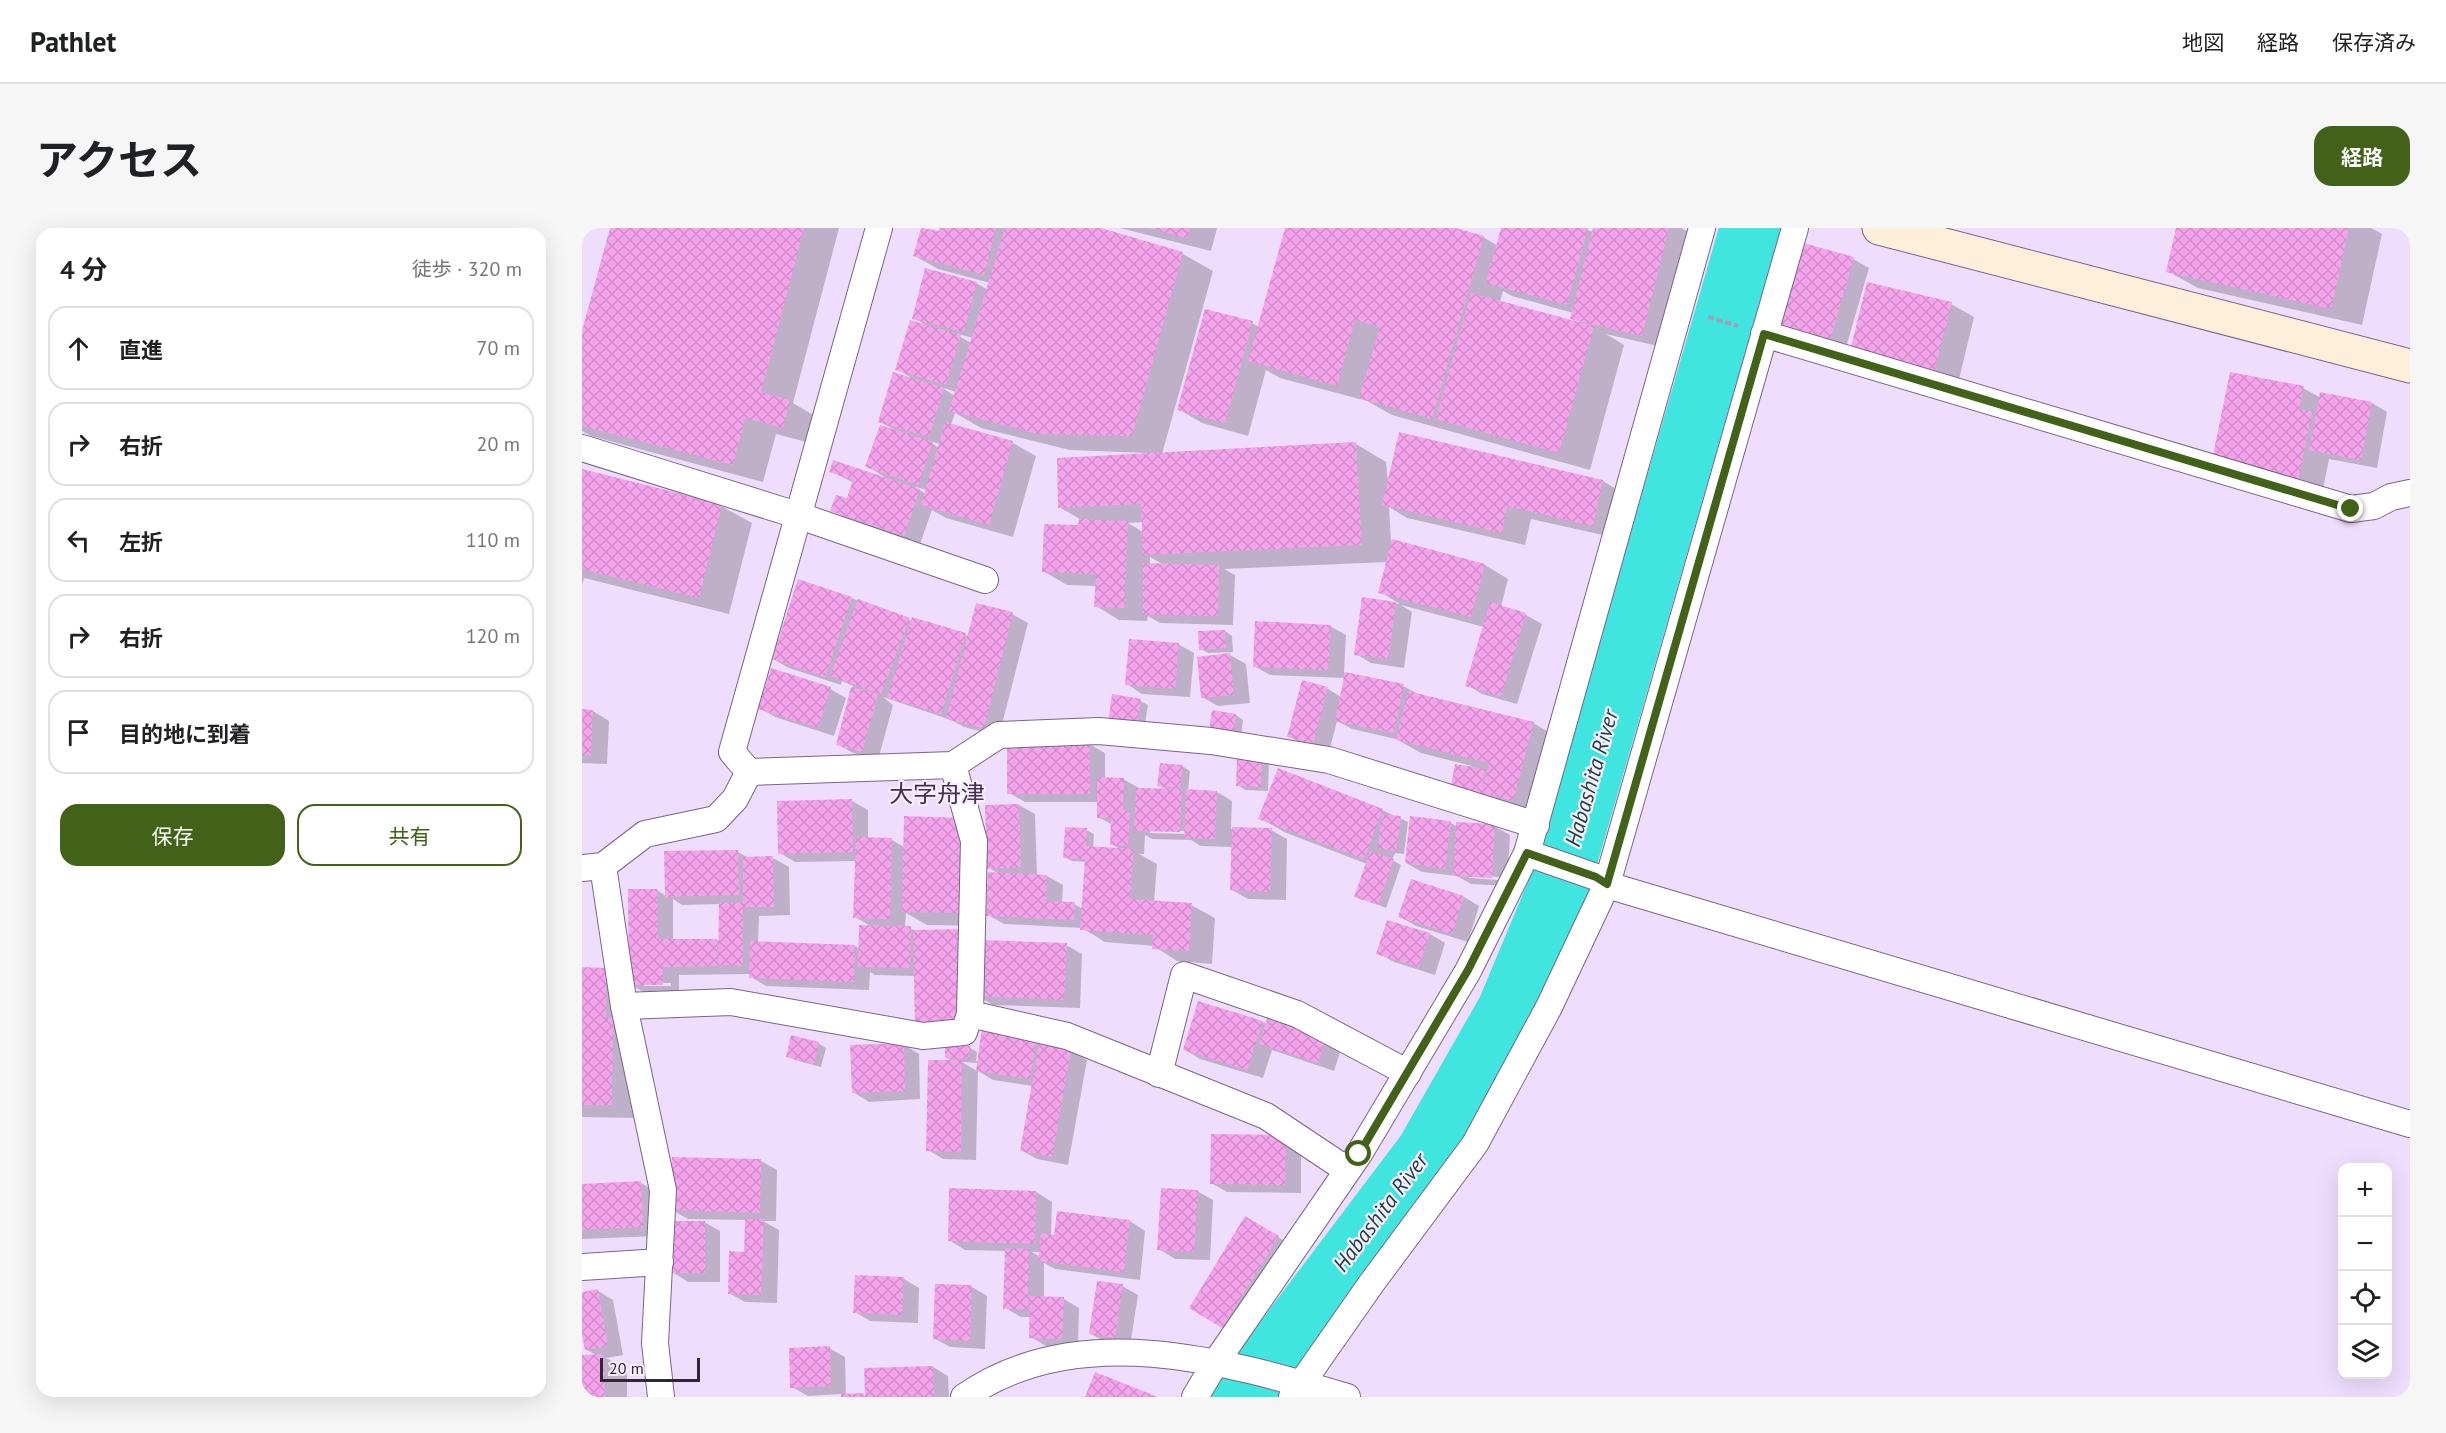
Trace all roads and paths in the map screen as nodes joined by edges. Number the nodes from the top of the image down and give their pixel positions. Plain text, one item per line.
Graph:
1 (879, 228) edge
2 (1702, 228) edge
3 (1795, 228) edge
4 (1879, 228) edge
5 (1704, 315) dead end
6 (1754, 331) junction
7 (2410, 366) edge
8 (582, 448) edge
9 (2410, 493) edge
10 (797, 515) junction
11 (985, 580) dead end
12 (953, 765) junction
13 (749, 772) junction
14 (1536, 825) junction
15 (1532, 855) junction
16 (592, 867) edge
17 (1601, 880) junction
18 (624, 1006) junction
19 (970, 1014) junction
20 (1408, 1073) junction
21 (1159, 1074) junction
22 (2410, 1124) edge
23 (1347, 1170) junction
24 (660, 1262) junction
25 (582, 1267) edge
26 (1222, 1364) junction
27 (1294, 1387) edge
28 (661, 1397) edge
29 (964, 1397) edge
30 (1195, 1397) edge
31 (1347, 1397) edge

1 - 10 street
2 - 14 street
3 - 6 street
4 - 7 street
5 - 6 path
6 - 9 street
6 - 17 street
8 - 10 street
10 - 11 street
10 - 13 street
12 - 13 street
12 - 14 street
12 - 19 street
13 - 16 street
14 - 15 street
15 - 17 street
15 - 20 street
16 - 18 street
17 - 22 street
17 - 27 street
18 - 19 street
18 - 24 street
19 - 21 street
20 - 21 street
20 - 23 street
21 - 23 street
23 - 26 street
24 - 25 street
24 - 28 street
26 - 27 street
26 - 29 street
26 - 30 street
27 - 31 street

